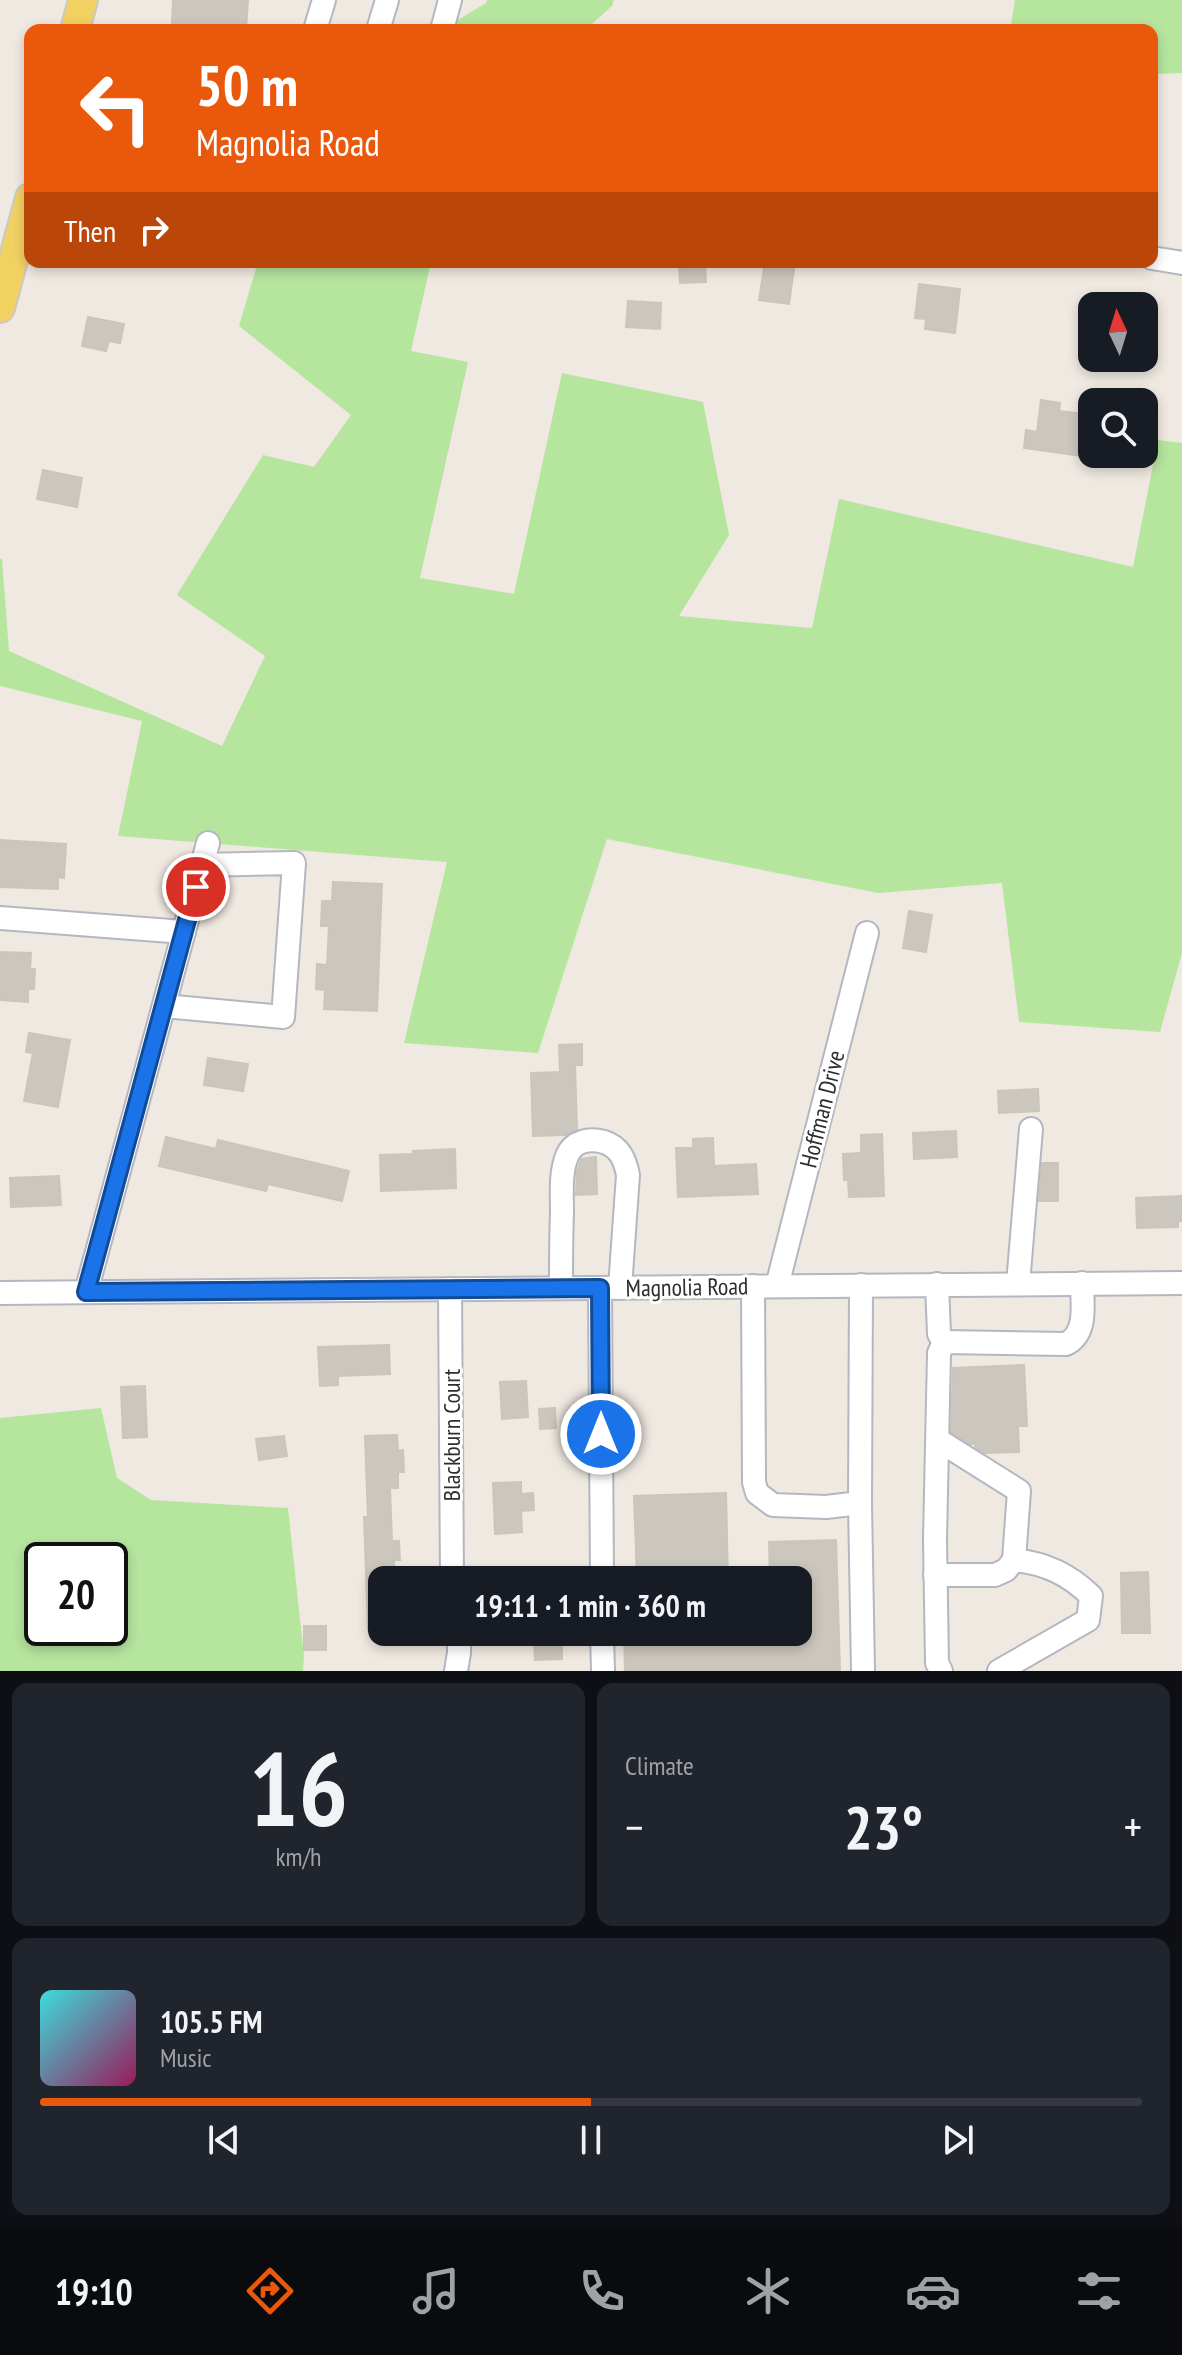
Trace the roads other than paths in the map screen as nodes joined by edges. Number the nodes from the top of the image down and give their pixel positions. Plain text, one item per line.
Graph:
1 (83, 0) edge
2 (324, 0) edge
3 (387, 0) edge
4 (450, 0) edge
5 (77, 24) edge
6 (317, 24) edge
7 (380, 24) edge
8 (444, 24) edge
9 (24, 220) edge
10 (1158, 259) edge
11 (1182, 263) edge
12 (0, 308) edge
13 (0, 918) edge
14 (184, 932) junction
15 (867, 933) dead end
16 (164, 1006) junction
17 (1031, 1129) dead end
18 (1082, 1283) junction
19 (1182, 1283) edge
20 (937, 1284) junction
21 (1018, 1284) junction
22 (861, 1285) junction
23 (753, 1286) junction
24 (777, 1286) junction
25 (561, 1288) junction
26 (610, 1288) junction
27 (450, 1289) junction
28 (86, 1292) junction
29 (0, 1293) edge
30 (944, 1342) junction
31 (938, 1440) junction
32 (860, 1503) junction
33 (1014, 1560) junction
34 (452, 1566) edge
35 (602, 1566) edge
36 (935, 1575) junction
37 (459, 1646) edge
38 (602, 1646) edge
39 (456, 1671) edge
40 (603, 1671) edge
41 (863, 1671) edge
42 (941, 1671) edge
43 (999, 1671) edge

1 - 5 main road
2 - 6 street
3 - 7 street
4 - 8 street
9 - 12 main road
10 - 11 street
13 - 14 street
14 - 16 street
14 - 16 street
15 - 24 street, Hoffman Drive
16 - 28 street
17 - 21 street
18 - 19 street, Magnolia Road
18 - 21 street, Magnolia Road
18 - 30 street
20 - 21 street, Magnolia Road
20 - 22 street, Magnolia Road
20 - 30 street
22 - 24 street, Magnolia Road
22 - 32 street
23 - 24 street, Magnolia Road
23 - 26 street, Magnolia Road
23 - 32 street
25 - 26 street, Magnolia Road
25 - 26 street
25 - 27 street, Magnolia Road
26 - 35 street
27 - 28 street, Magnolia Road
27 - 34 street, Blackburn Court
28 - 29 street, Magnolia Road
30 - 31 street
31 - 33 street
31 - 36 street
32 - 41 street
33 - 36 street
33 - 43 street
36 - 42 street
37 - 39 street
38 - 40 street

